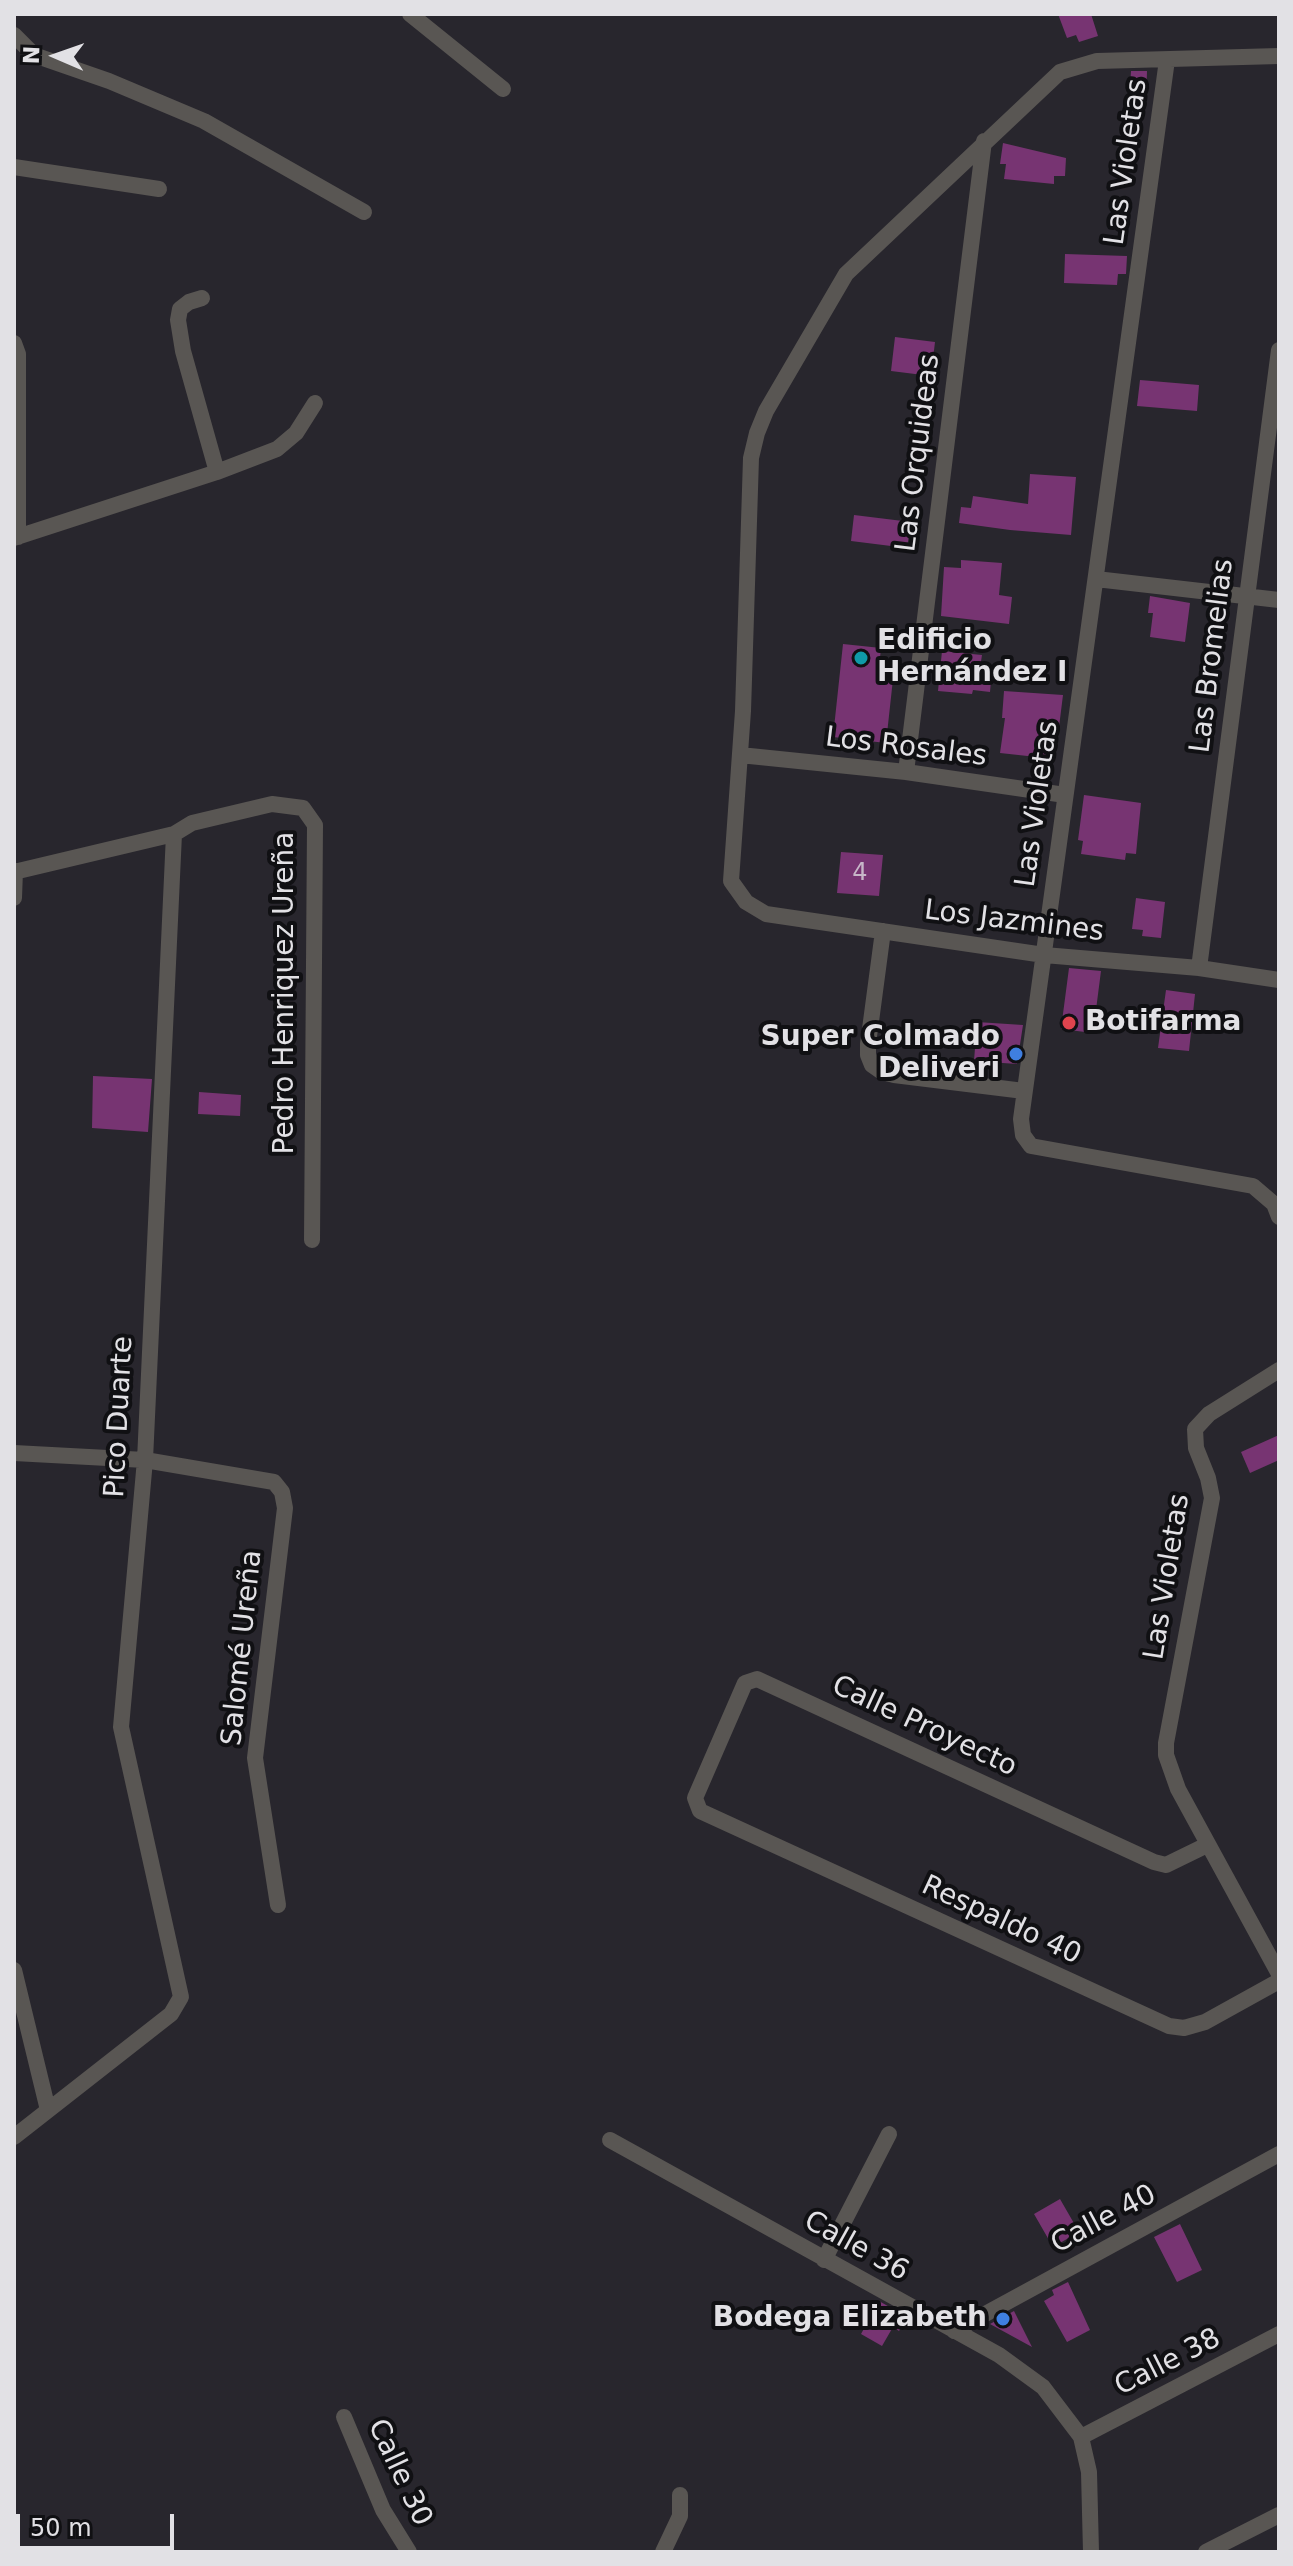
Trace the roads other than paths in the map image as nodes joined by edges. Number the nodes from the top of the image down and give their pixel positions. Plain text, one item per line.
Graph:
1 (410, 14) edge
2 (14, 35) edge
3 (1279, 56) edge
4 (1167, 60) junction
5 (503, 89) dead end
6 (984, 141) junction
7 (14, 167) edge
8 (159, 189) dead end
9 (364, 212) dead end
10 (202, 298) dead end
11 (14, 343) edge
12 (1279, 350) edge
13 (315, 403) dead end
14 (217, 472) junction
15 (16, 538) edge
16 (1096, 579) junction
17 (1248, 596) junction
18 (1279, 600) edge
19 (740, 755) junction
20 (906, 772) junction
21 (1065, 795) junction
22 (174, 834) junction
23 (15, 872) edge
24 (14, 898) edge
25 (883, 931) junction
26 (1044, 955) junction
27 (1199, 968) junction
28 (1279, 980) edge
29 (1024, 1091) junction
30 (1279, 1217) edge
31 (312, 1240) dead end
32 (1279, 1370) edge
33 (14, 1453) edge
34 (145, 1460) junction
35 (700, 1811) joint
36 (1207, 1845) junction
37 (278, 1905) dead end
38 (14, 1970) edge
39 (1279, 1974) edge
40 (1279, 1981) edge
41 (48, 2110) junction
42 (889, 2134) dead end
43 (14, 2137) edge
44 (610, 2140) dead end
45 (1279, 2154) edge
46 (824, 2260) junction
47 (954, 2331) junction
48 (1279, 2334) edge
49 (344, 2417) dead end
50 (1081, 2437) junction
51 (680, 2495) dead end
52 (1279, 2515) edge
53 (409, 2552) edge
54 (663, 2552) edge
55 (1091, 2552) edge
56 (1206, 2552) edge

1 - 5 street
2 - 9 street
3 - 4 street
4 - 6 street
4 - 16 street, Las Violetas
6 - 19 street
6 - 20 street, Las Orquideas
7 - 8 street
10 - 14 street
11 - 15 street
12 - 17 street, Las Bromelias
13 - 14 street
14 - 15 street
16 - 17 street
16 - 21 street, Las Violetas
17 - 18 street
17 - 27 street, Las Bromelias
19 - 20 street, Los Rosales
19 - 25 street, Los Jazmines
20 - 21 street, Los Rosales
21 - 26 street, Las Violetas
22 - 23 street, Pedro Henriquez Ureña
22 - 31 street, Pedro Henriquez Ureña
22 - 34 street, Pico Duarte
23 - 24 street
25 - 26 street, Los Jazmines
25 - 29 street
26 - 27 street, Los Jazmines
26 - 29 street, Las Violetas
27 - 28 street, Los Jazmines
29 - 30 street, Las Violetas
32 - 36 street, Las Violetas
33 - 34 street
34 - 37 street, Salomé Ureña
34 - 41 street, Pico Duarte
35 - 36 street, Calle Proyecto
35 - 40 street, Respaldo 40
36 - 39 street
38 - 41 street
41 - 43 street
42 - 46 street
44 - 46 street, Calle 36
45 - 47 street, Calle 40
46 - 47 street, Calle 36
47 - 50 street, Calle 36
48 - 50 street, Calle 38
49 - 53 street, Calle 30
50 - 55 street, Calle 36
51 - 54 street
52 - 56 street

